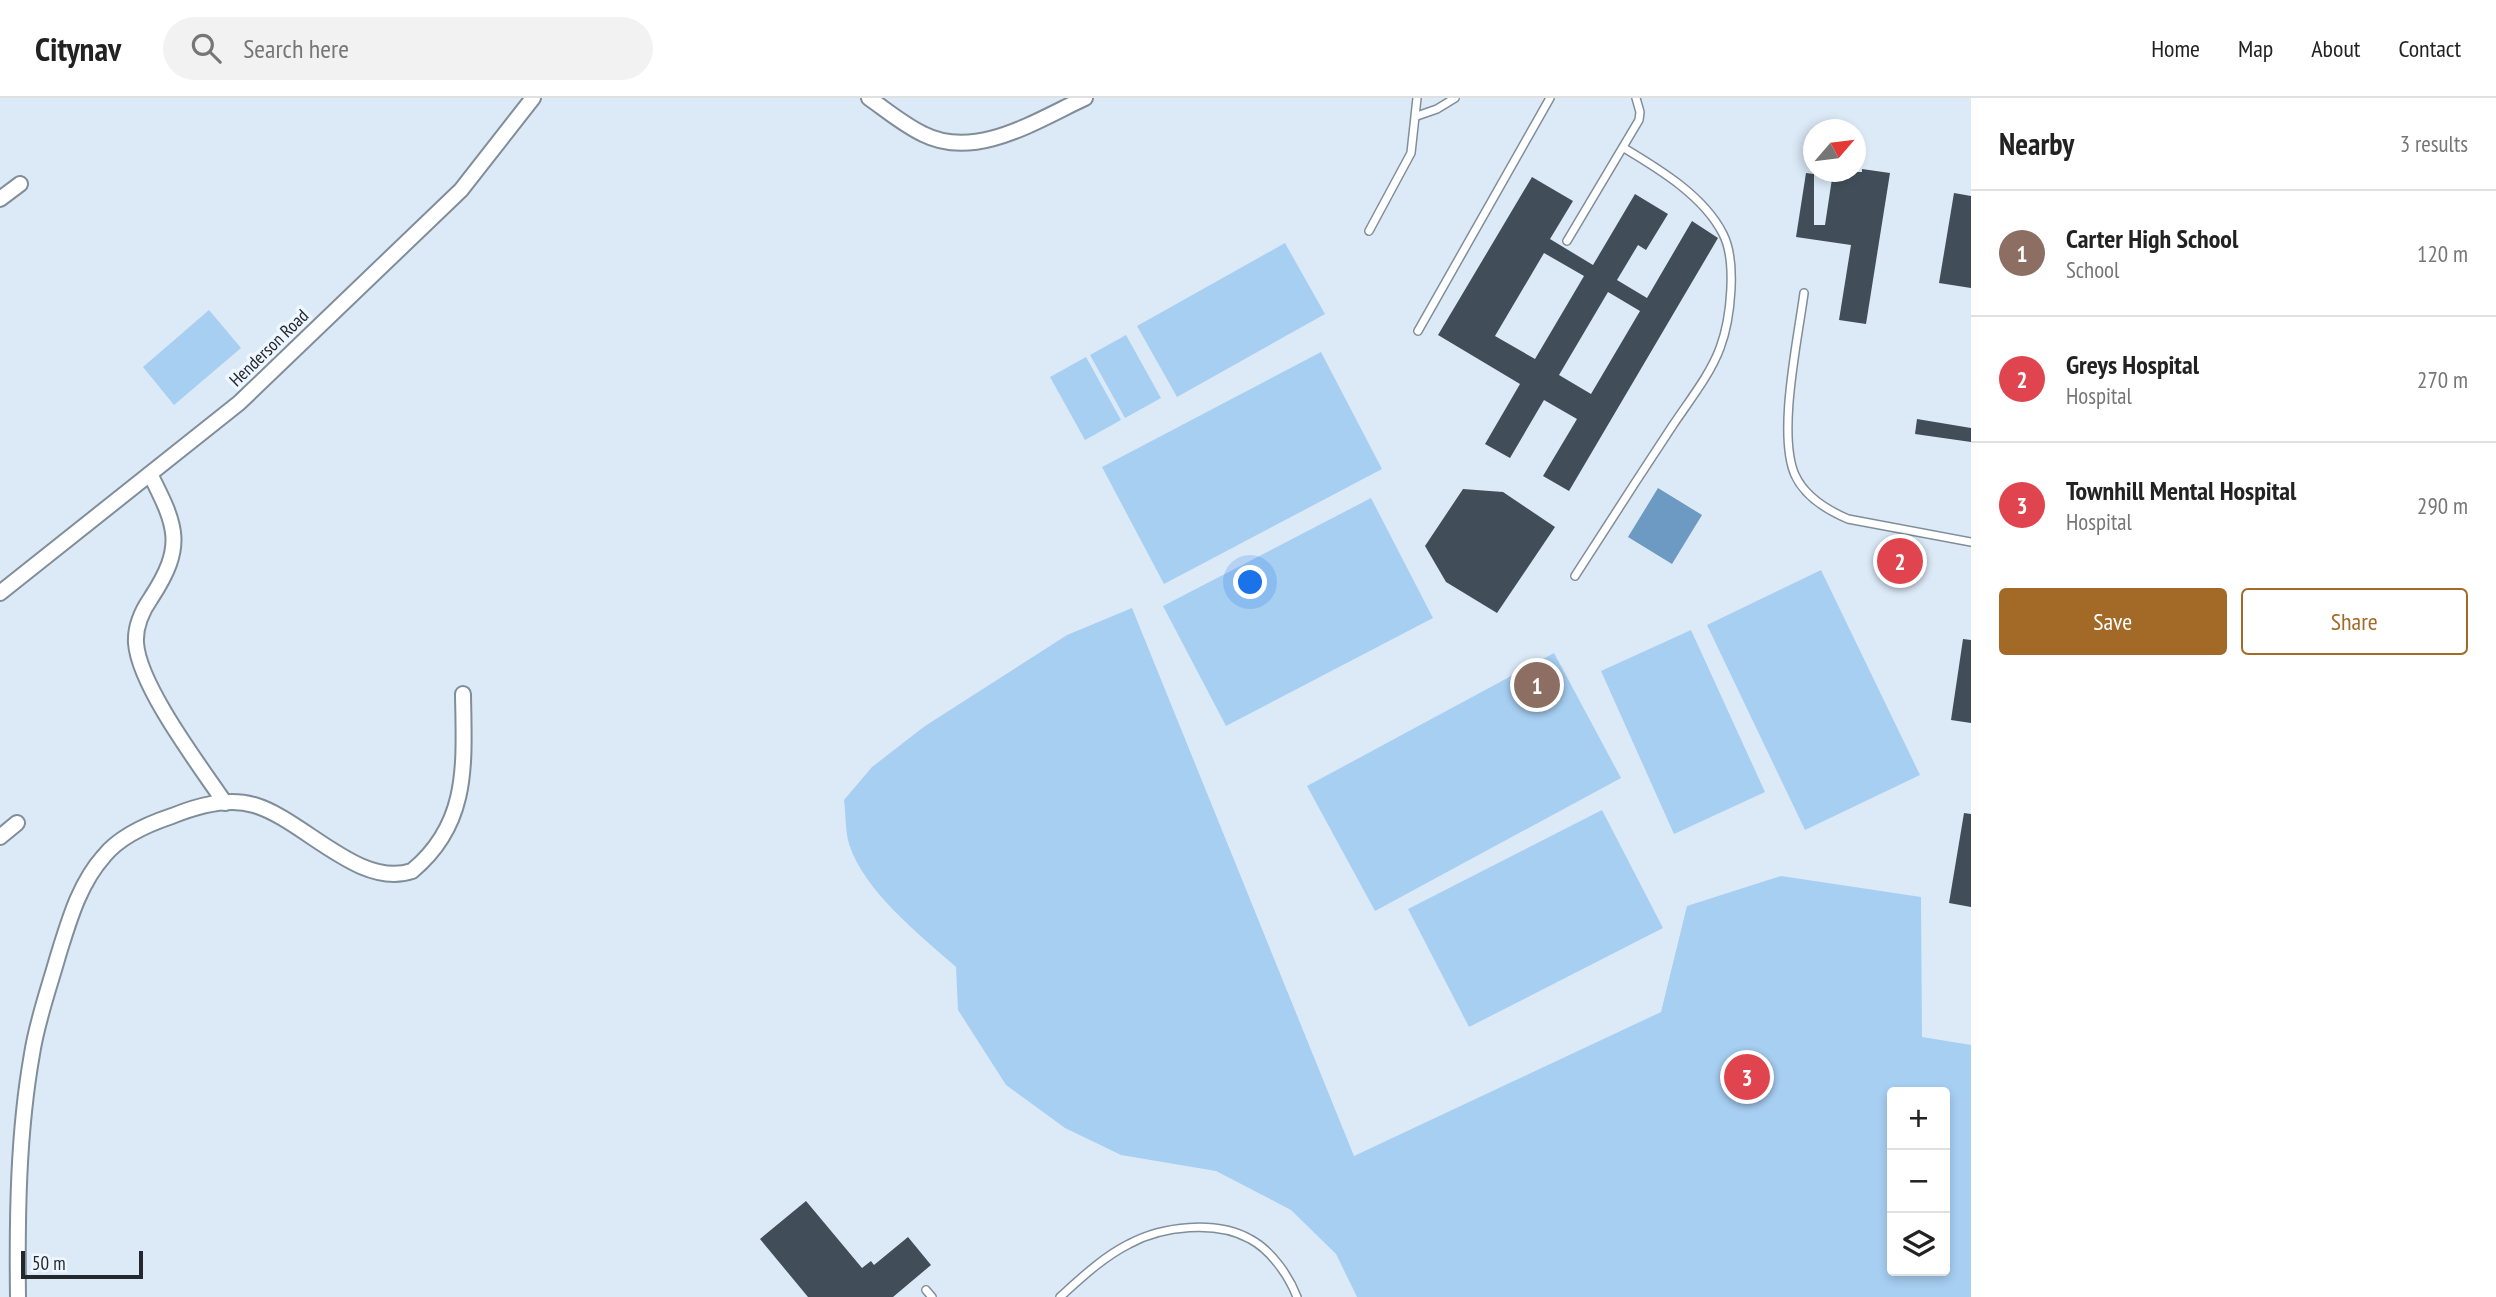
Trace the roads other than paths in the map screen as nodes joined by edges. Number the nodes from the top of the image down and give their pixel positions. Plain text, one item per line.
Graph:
1 (533, 98) edge
2 (869, 98) edge
3 (1085, 98) edge
4 (1417, 98) edge
5 (1455, 98) edge
6 (1550, 98) edge
7 (1636, 98) edge
8 (1416, 116) junction
9 (1624, 148) junction
10 (20, 184) dead end
11 (0, 199) edge
12 (1369, 231) dead end
13 (1567, 241) dead end
14 (1804, 293) dead end
15 (1418, 331) dead end
16 (150, 474) junction
17 (1971, 542) edge
18 (1574, 576) dead end
19 (0, 593) edge
20 (463, 695) dead end
21 (225, 803) junction
22 (17, 823) dead end
23 (0, 837) edge
24 (18, 1297) edge
25 (1060, 1297) edge
26 (1297, 1297) edge

1 - 16 street, Henderson Road
2 - 3 street
4 - 8 lane
5 - 8 lane
6 - 15 lane
7 - 9 lane
8 - 12 lane
9 - 13 lane
9 - 18 lane
10 - 11 street
14 - 17 lane
16 - 19 street, Henderson Road
16 - 21 street
20 - 21 street
21 - 24 street
22 - 23 street
25 - 26 lane

